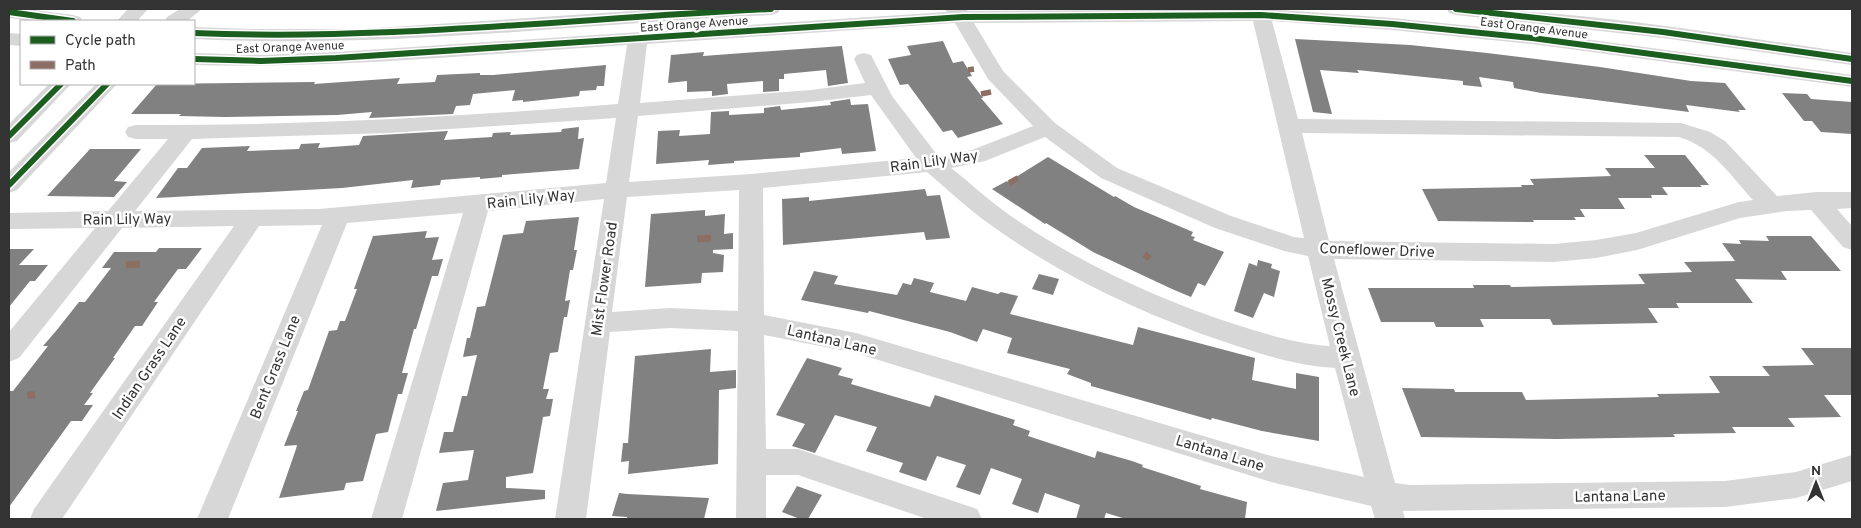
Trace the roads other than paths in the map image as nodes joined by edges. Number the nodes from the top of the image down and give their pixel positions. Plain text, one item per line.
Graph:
1 (140, 9) edge
2 (193, 9) edge
3 (461, 9) edge
4 (771, 9) edge
5 (1456, 9) edge
6 (9, 12) edge
7 (1259, 12) edge
8 (958, 13) edge
9 (930, 14) edge
10 (66, 20) edge
11 (127, 20) edge
12 (176, 20) edge
13 (452, 31) junction
14 (195, 33) edge
15 (638, 39) junction
16 (458, 50) junction
17 (195, 59) edge
18 (864, 59) dead end
19 (1852, 59) edge
20 (1852, 81) edge
21 (60, 85) edge
22 (106, 85) edge
23 (877, 88) junction
24 (628, 110) junction
25 (1289, 126) junction
26 (1047, 128) junction
27 (136, 132) dead end
28 (185, 133) junction
29 (9, 136) edge
30 (932, 164) junction
31 (751, 182) junction
32 (9, 185) edge
33 (617, 190) junction
34 (1816, 200) junction
35 (1852, 200) edge
36 (478, 204) junction
37 (1771, 206) junction
38 (338, 215) junction
39 (252, 218) junction
40 (115, 220) junction
41 (9, 221) edge
42 (1852, 241) edge
43 (1319, 248) junction
44 (750, 322) junction
45 (598, 323) junction
46 (9, 351) edge
47 (1346, 358) junction
48 (751, 462) junction
49 (1852, 468) edge
50 (1386, 507) edge
51 (46, 519) edge
52 (212, 519) edge
53 (387, 519) edge
54 (570, 519) edge
55 (751, 519) edge
56 (966, 519) edge

1 - 11 street
2 - 12 street
3 - 13 street
4 - 13 street, East Orange Avenue
5 - 19 street, East Orange Avenue
6 - 10 street
7 - 8 street, East Orange Avenue
7 - 20 street, East Orange Avenue
7 - 25 street, Mossy Creek Lane
8 - 9 street, East Orange Avenue
8 - 26 street, Coneflower Drive
9 - 15 street, East Orange Avenue
13 - 14 street, East Orange Avenue
13 - 16 street
15 - 16 street, East Orange Avenue
15 - 24 street, Mist Flower Road
16 - 17 street, East Orange Avenue
18 - 23 street
21 - 29 street
22 - 32 street
23 - 24 street
23 - 30 street
24 - 28 street
24 - 33 street, Mist Flower Road
25 - 37 street
25 - 43 street, Mossy Creek Lane
26 - 30 street, Rain Lily Way
26 - 43 street, Coneflower Drive
27 - 28 street
28 - 40 street
30 - 31 street, Rain Lily Way
30 - 47 street
31 - 33 street, Rain Lily Way
31 - 44 street
33 - 36 street, Rain Lily Way
33 - 45 street, Mist Flower Road
34 - 35 street, Coneflower Drive
34 - 37 street, Coneflower Drive
34 - 42 street
36 - 38 street, Rain Lily Way
36 - 53 street
37 - 43 street, Coneflower Drive
38 - 39 street, Rain Lily Way
38 - 52 street, Bent Grass Lane
39 - 40 street, Rain Lily Way
39 - 51 street, Indian Grass Lane
40 - 41 street, Rain Lily Way
40 - 46 street
43 - 47 street, Mossy Creek Lane
44 - 45 street, Lantana Lane
44 - 48 street
44 - 50 street, Lantana Lane
45 - 54 street, Mist Flower Road
47 - 50 street, Mossy Creek Lane
48 - 55 street
48 - 56 street
49 - 50 street, Lantana Lane

